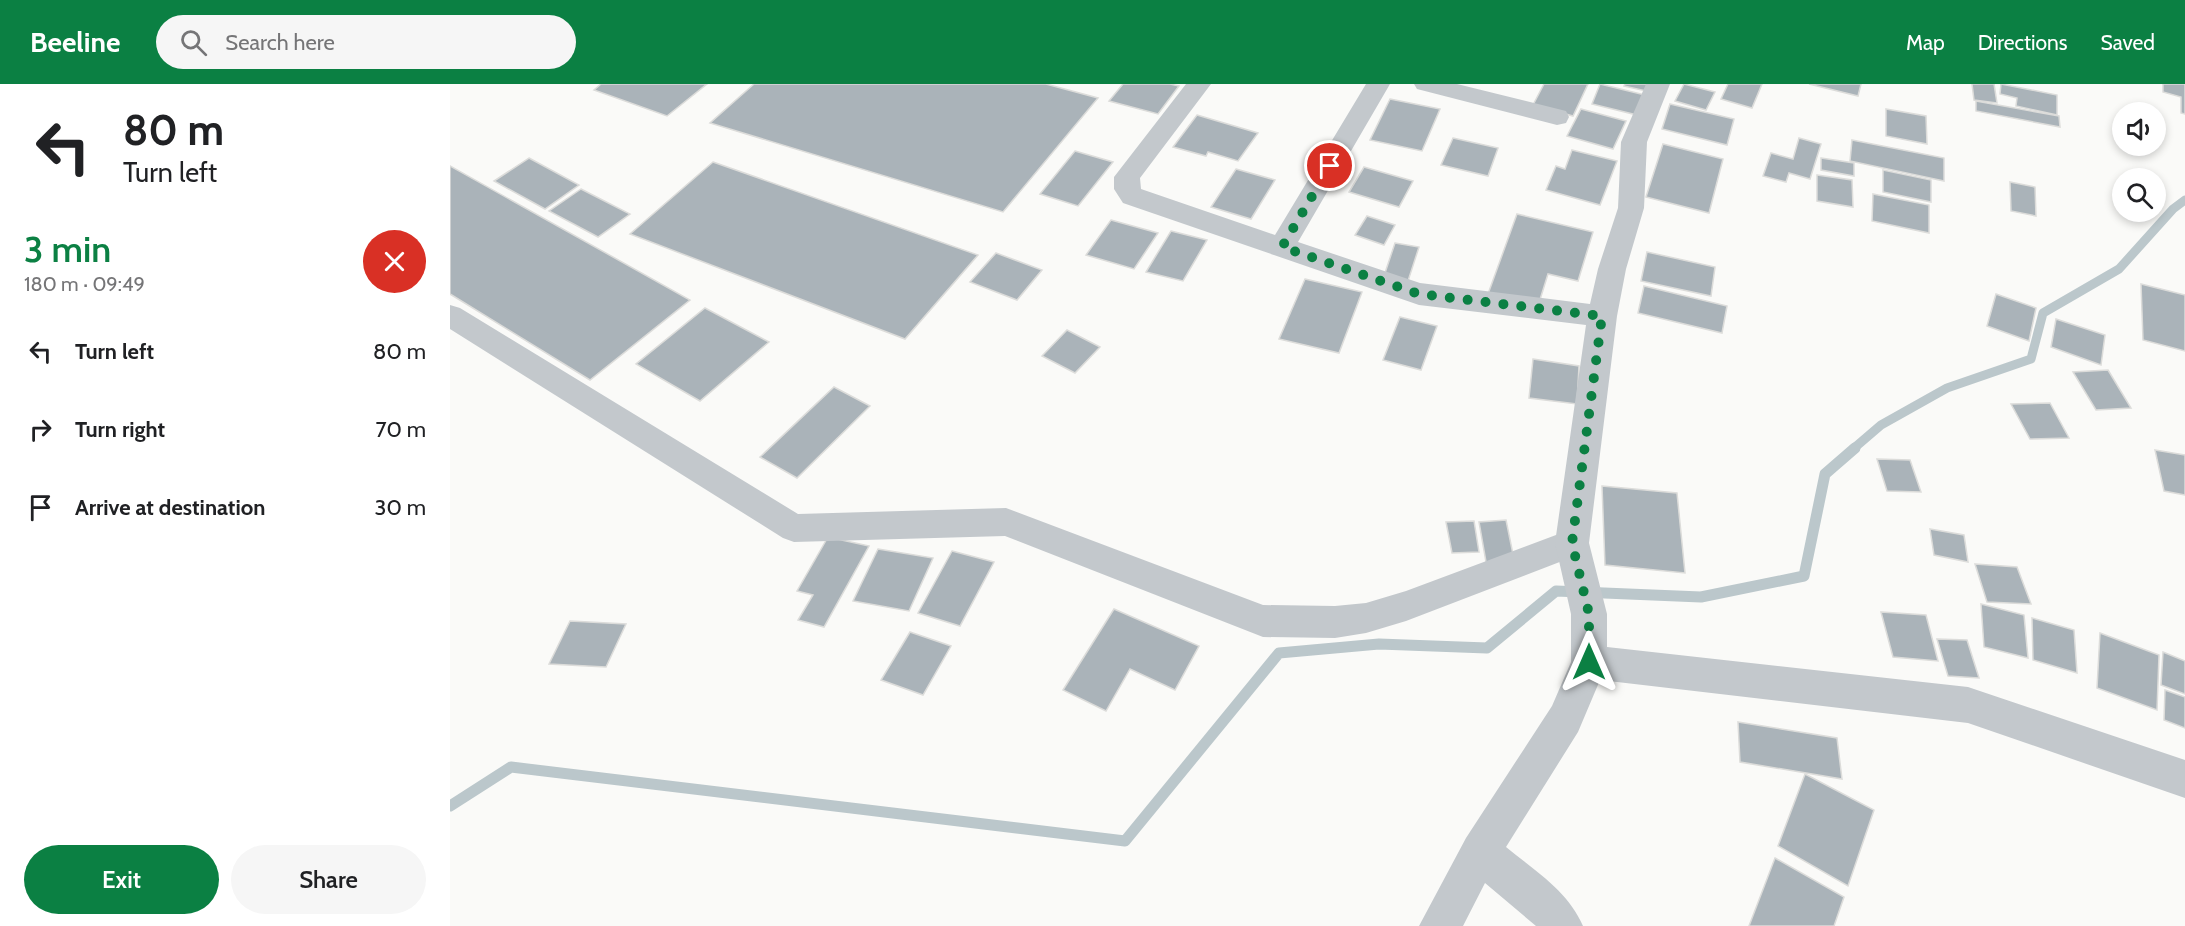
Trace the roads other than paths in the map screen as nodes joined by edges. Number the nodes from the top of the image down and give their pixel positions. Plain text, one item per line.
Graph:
1 (1199, 84) edge
2 (1378, 84) edge
3 (1426, 84) edge
4 (1658, 84) edge
5 (1557, 117) dead end
6 (1282, 247) junction
7 (450, 315) edge
8 (1602, 316) junction
9 (1574, 553) junction
10 (1589, 662) junction
11 (2185, 779) edge
12 (1480, 852) junction
13 (1440, 926) edge
14 (1562, 926) edge

1 - 6 street
2 - 6 street
3 - 5 street
4 - 8 street
6 - 8 street
7 - 9 street
8 - 9 street
9 - 10 street
10 - 11 street
10 - 12 street
12 - 13 street
12 - 14 street

